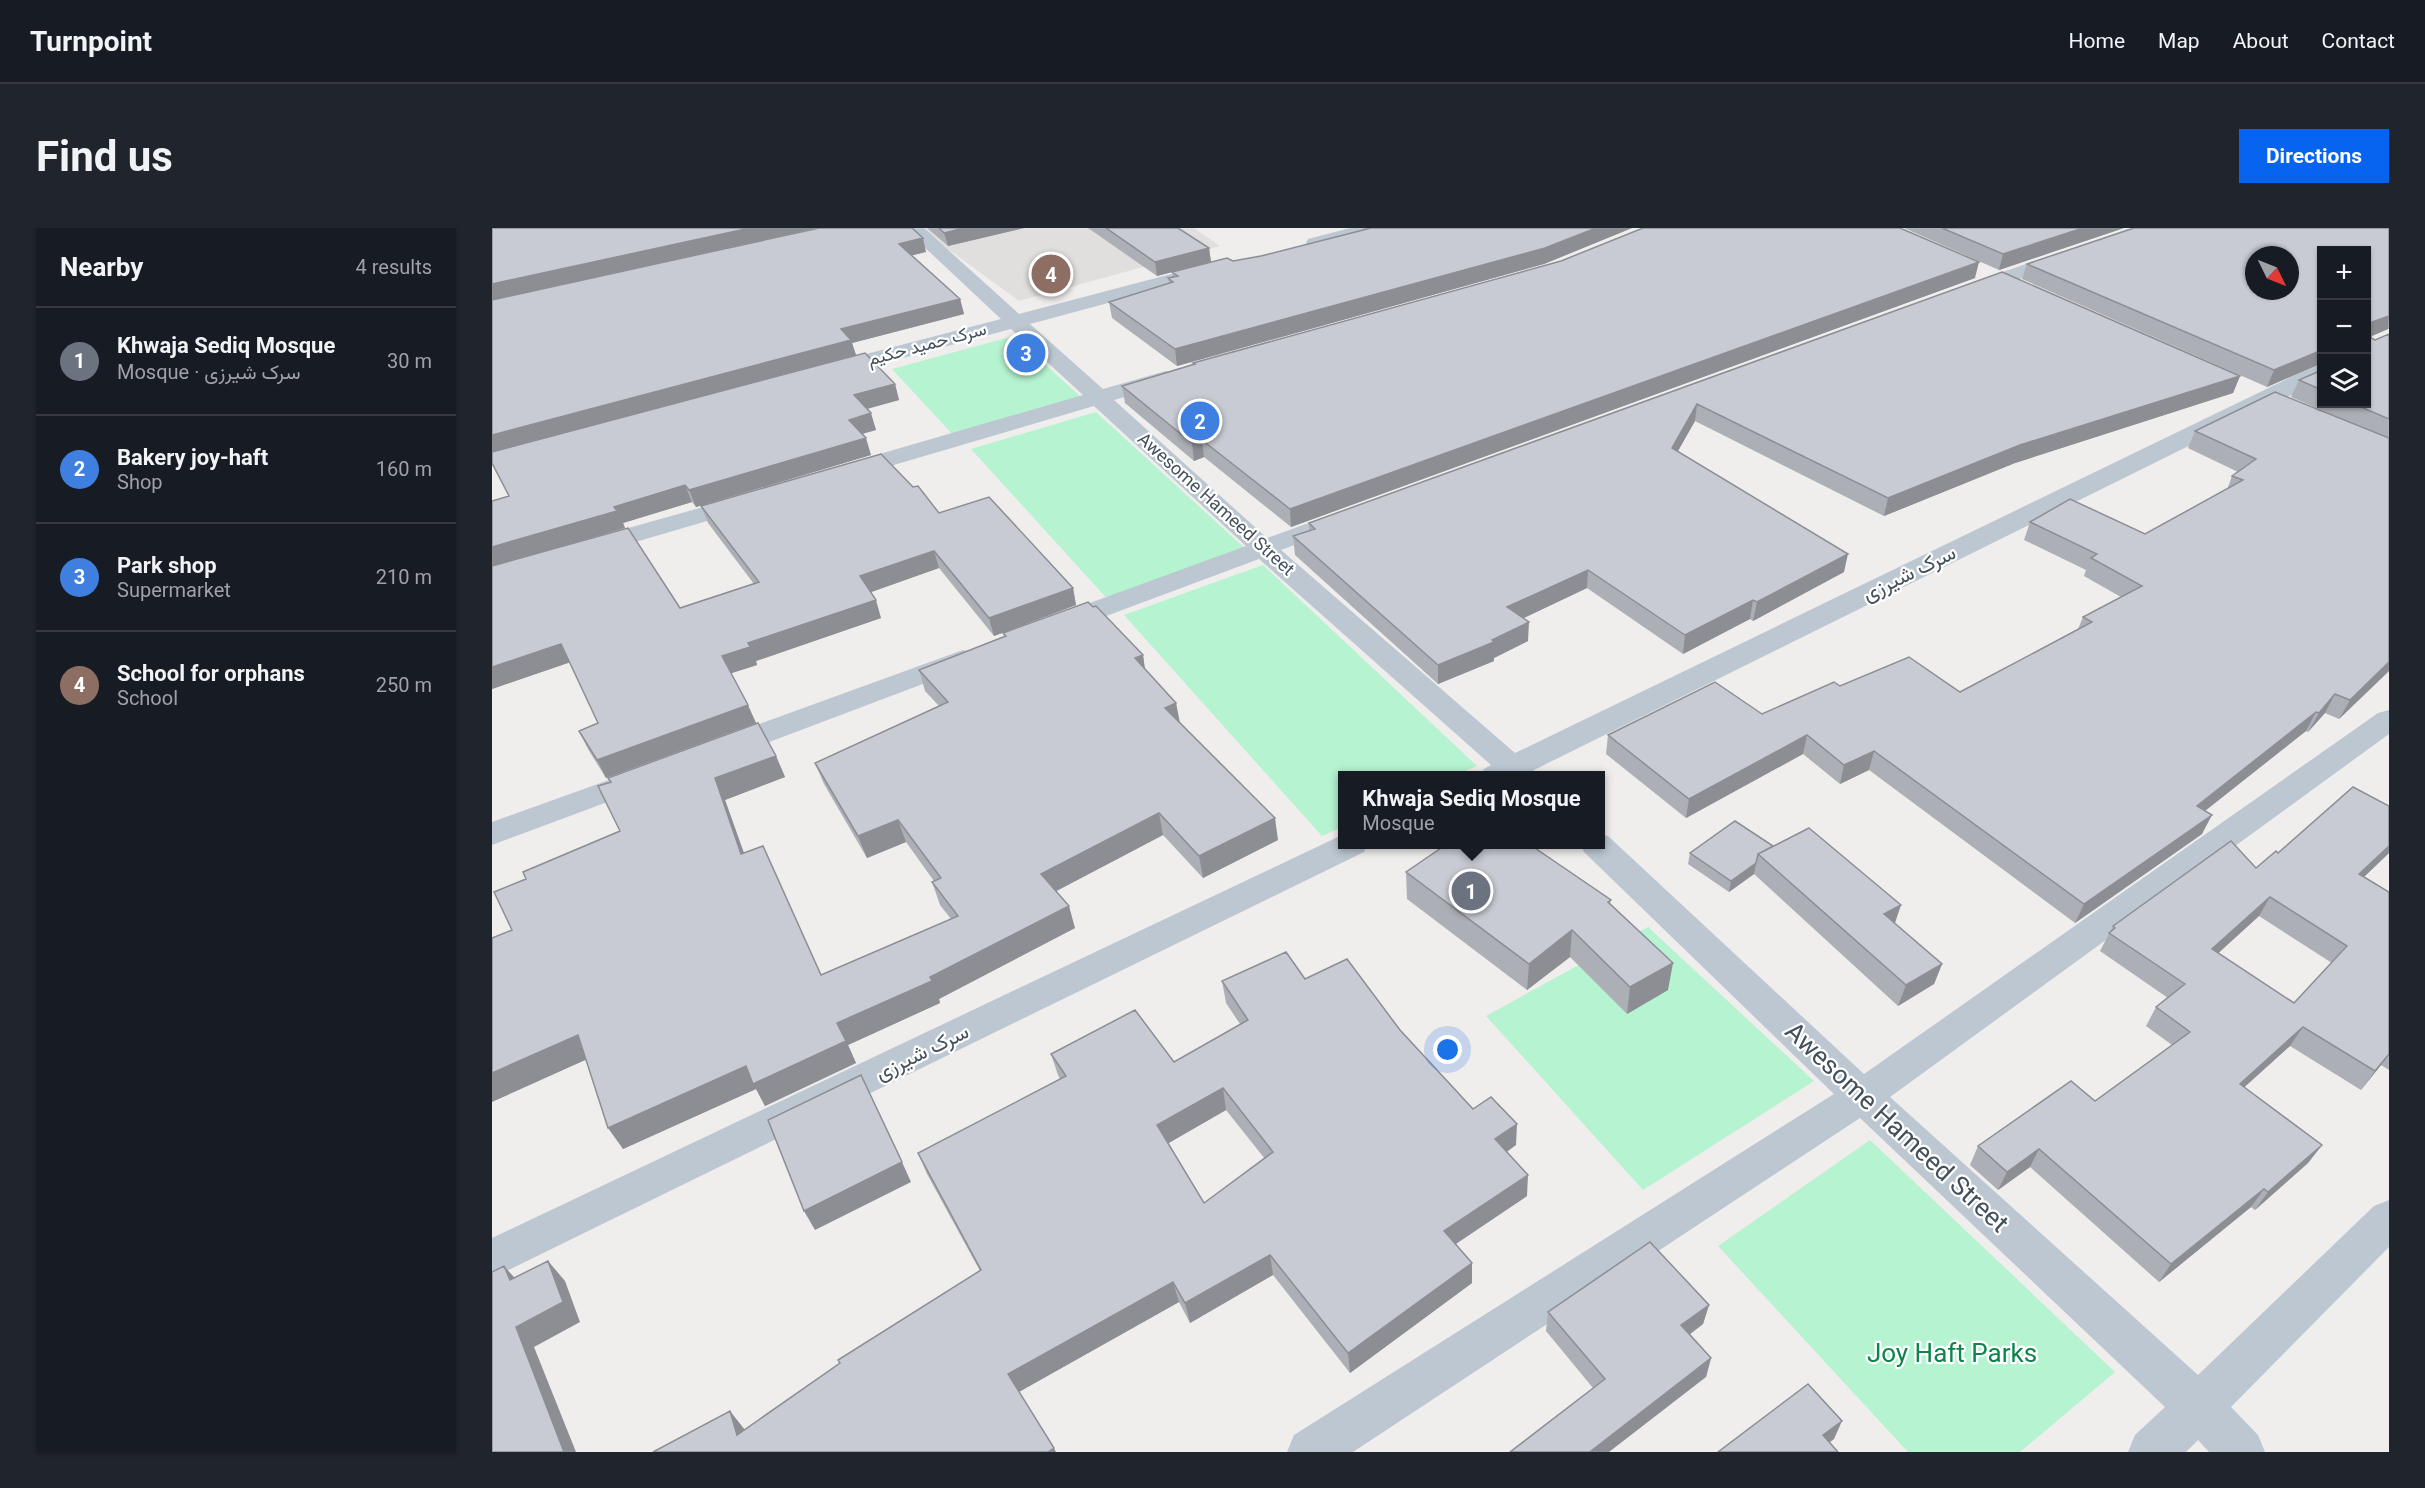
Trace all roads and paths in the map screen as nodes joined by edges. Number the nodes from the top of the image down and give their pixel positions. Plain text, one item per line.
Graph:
1 (913, 228) edge
2 (1371, 228) edge
3 (2149, 228) edge
4 (1302, 246) edge
5 (1233, 264) edge
6 (1967, 265) edge
7 (1998, 279) junction
8 (2031, 294) edge
9 (1943, 300) edge
10 (1014, 321) junction
11 (1189, 371) edge
12 (2317, 373) edge
13 (810, 376) edge
14 (1099, 397) junction
15 (824, 478) edge
16 (767, 495) edge
17 (1352, 515) edge
18 (1263, 548) junction
19 (572, 553) edge
20 (1029, 635) edge
21 (984, 651) edge
22 (2389, 720) edge
23 (704, 755) edge
24 (671, 768) edge
25 (1508, 771) edge
26 (1514, 771) edge
27 (492, 834) edge
28 (1342, 849) edge
29 (1601, 849) edge
30 (1862, 1096) junction
31 (2389, 1220) edge
32 (492, 1258) edge
33 (2199, 1407) junction
34 (1311, 1452) edge
35 (2152, 1452) edge
36 (2241, 1452) edge

1 - 10 street, Awesome Hameed Street
2 - 4 street
3 - 7 street
5 - 10 street, سرک حمید حکیم
6 - 7 street
7 - 8 street
7 - 9 street
10 - 13 street, سرک حمید حکیم
10 - 14 street, Awesome Hameed Street
11 - 14 street
12 - 26 street, سرک شیرزی
14 - 15 street
14 - 18 street, Awesome Hameed Street
16 - 19 street
17 - 18 street
18 - 20 street
18 - 25 street, Awesome Hameed Street
21 - 23 street
22 - 30 street
24 - 27 street
28 - 32 street, سرک شیرزی
29 - 30 street, Awesome Hameed Street
30 - 33 street, Awesome Hameed Street
30 - 34 street
31 - 33 street
33 - 35 street
33 - 36 street, Awesome Hameed Street

